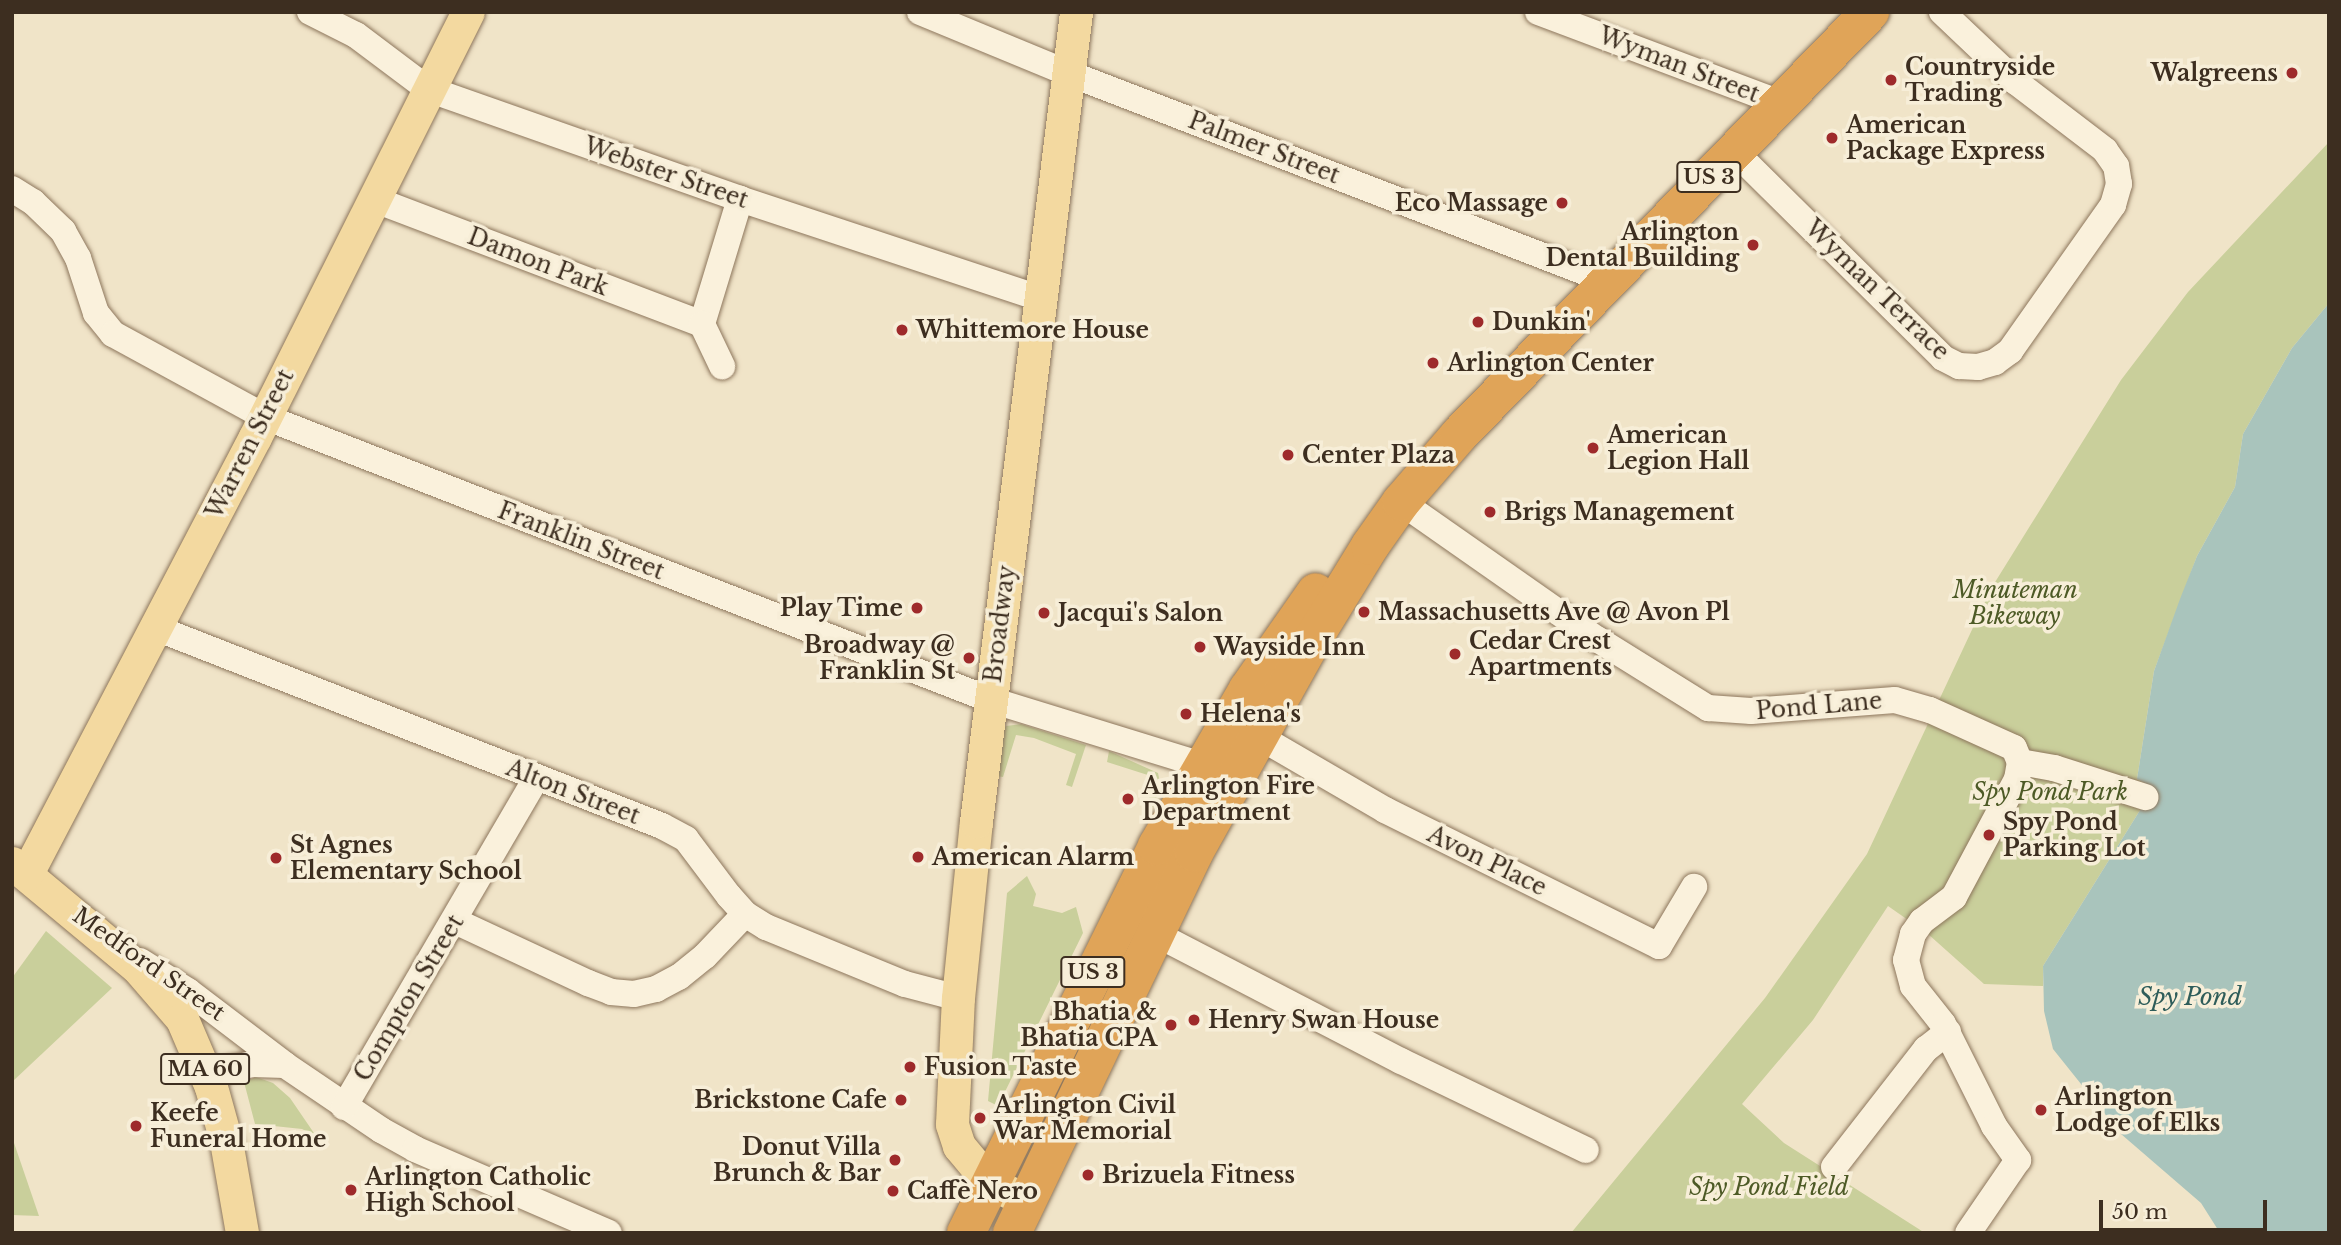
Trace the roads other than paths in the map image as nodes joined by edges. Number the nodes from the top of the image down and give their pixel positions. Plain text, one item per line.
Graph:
1 (310, 12) edge
2 (468, 12) edge
3 (920, 12) edge
4 (1076, 12) edge
5 (1538, 12) edge
6 (1870, 12) edge
7 (1942, 12) edge
8 (1068, 73) junction
9 (428, 89) junction
10 (1780, 103) junction
11 (1734, 151) junction
12 (12, 189) edge
13 (373, 199) junction
14 (740, 199) junction
15 (1608, 281) junction
16 (1040, 298) junction
17 (702, 324) junction
18 (722, 366) dead end
19 (265, 417) junction
20 (1401, 502) junction
21 (156, 628) junction
22 (991, 700) junction
23 (1258, 736) junction
24 (2020, 762) junction
25 (1219, 770) junction
26 (536, 779) junction
27 (2145, 797) dead end
28 (20, 868) edge
29 (1694, 887) dead end
30 (745, 914) junction
31 (455, 921) junction
32 (1154, 933) junction
33 (104, 938) junction
34 (958, 998) junction
35 (1948, 1032) junction
36 (285, 1065) junction
37 (207, 1073) junction
38 (344, 1107) junction
39 (1586, 1150) dead end
40 (1833, 1167) dead end
41 (989, 1182) junction
42 (1019, 1217) edge
43 (242, 1233) edge
44 (609, 1233) edge
45 (966, 1233) edge
46 (1968, 1233) edge

1 - 9 street, Webster Street
2 - 9 main road, Warren Street
3 - 8 street, Palmer Street
4 - 8 main road, Broadway
5 - 10 street, Wyman Street
6 - 10 highway, US 3
7 - 11 street, Wyman Terrace
8 - 15 street, Palmer Street
8 - 16 main road, Broadway
9 - 13 main road, Warren Street
9 - 14 street, Webster Street
10 - 11 highway, US 3
11 - 15 highway, US 3
12 - 19 street, Franklin Street
13 - 17 street, Damon Park
13 - 19 main road, Warren Street
14 - 16 street, Webster Street
14 - 17 street
15 - 20 highway, US 3
16 - 22 main road, Broadway
17 - 18 street
19 - 21 main road, Warren Street
19 - 22 street, Franklin Street
20 - 23 highway, US 3
20 - 24 street, Pond Lane
20 - 25 highway, US 3
21 - 26 street, Alton Street
21 - 28 main road, Warren Street
22 - 25 street, Franklin Street
22 - 34 main road, Broadway
23 - 25 highway, US 3
23 - 29 street, Avon Place
24 - 27 street
24 - 35 street
25 - 32 highway, US 3
25 - 41 highway, US 3
26 - 30 street, Alton Street
26 - 31 street, Compton Street
28 - 33 main road, Medford Street / MA 60
30 - 31 street
30 - 34 street, Alton Street
31 - 38 street, Compton Street
32 - 39 street
32 - 42 highway, US 3
33 - 36 street, Medford Street
33 - 37 main road, MA 60
34 - 41 main road, Broadway
35 - 40 street
35 - 46 street
36 - 37 street
36 - 38 street, Medford Street
37 - 43 main road, MA 60
38 - 44 street, Medford Street
41 - 42 main road, Broadway
41 - 45 highway, US 3

